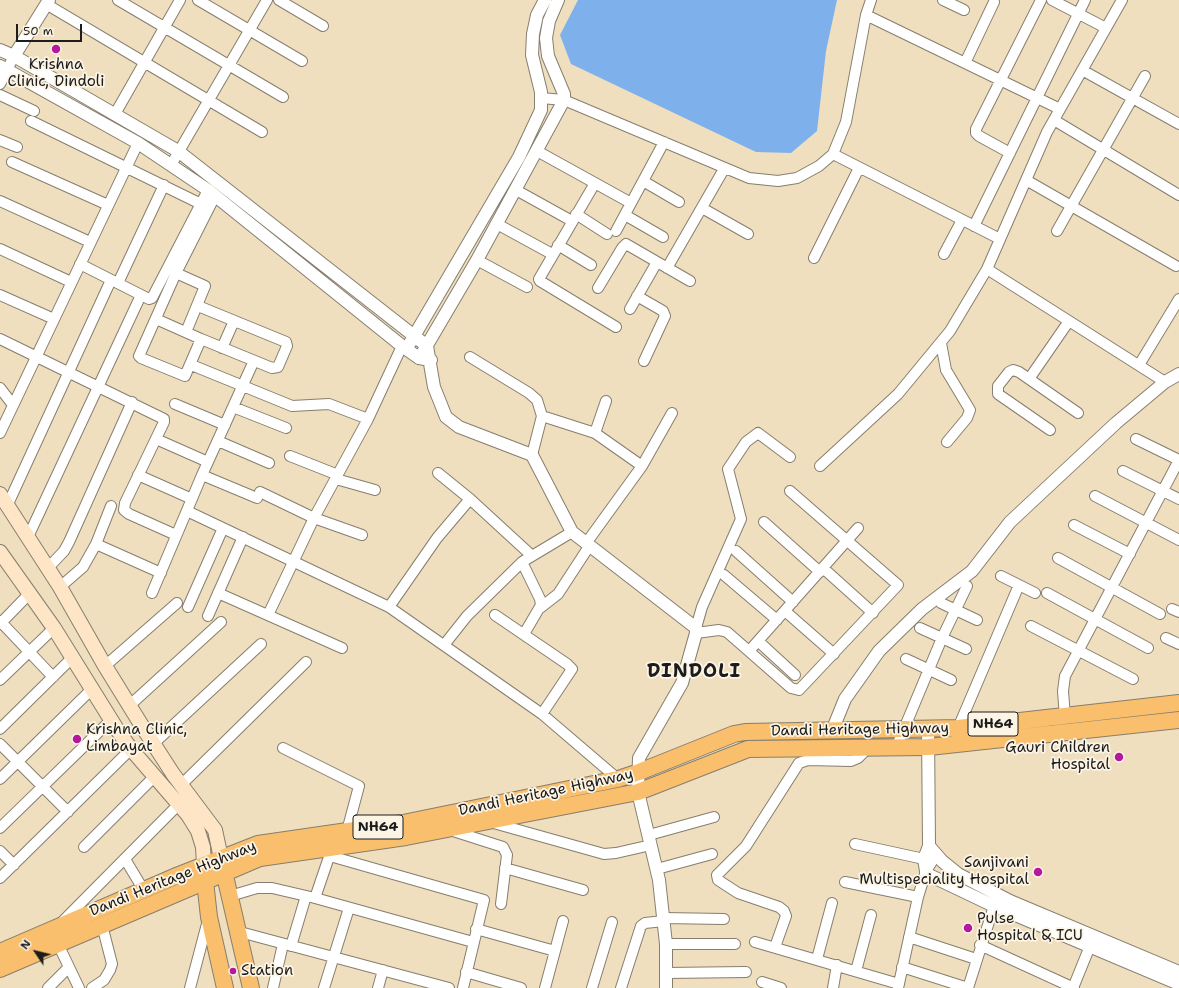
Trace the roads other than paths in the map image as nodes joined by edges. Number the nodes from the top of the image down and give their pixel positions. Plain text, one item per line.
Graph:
1 (118, 0) edge
2 (180, 0) edge
3 (198, 0) edge
4 (267, 0) edge
5 (278, 0) edge
6 (545, 0) edge
7 (558, 0) edge
8 (871, 0) edge
9 (943, 0) edge
10 (1041, 0) edge
11 (1052, 0) edge
12 (1086, 0) edge
13 (1122, 0) edge
14 (48, 2) edge
15 (994, 2) dead end
16 (964, 10) dead end
17 (1079, 14) junction
18 (866, 15) junction
19 (323, 26) dead end
20 (164, 27) junction
21 (1106, 28) junction
22 (249, 30) junction
23 (0, 50) edge
24 (14, 56) junction
25 (302, 61) dead end
26 (144, 62) junction
27 (965, 63) junction
28 (229, 65) junction
29 (4, 67) edge
30 (1082, 70) junction
31 (1145, 76) dead end
32 (1001, 79) junction
33 (0, 84) edge
34 (0, 95) edge
35 (282, 97) dead end
36 (1037, 97) junction
37 (541, 98) junction
38 (1132, 98) junction
39 (209, 100) junction
40 (564, 100) junction
41 (1060, 109) junction
42 (34, 111) dead end
43 (115, 114) junction
44 (1054, 120) junction
45 (31, 122) dead end
46 (1179, 124) edge
47 (262, 132) dead end
48 (0, 140) edge
49 (664, 142) junction
50 (138, 143) junction
51 (17, 147) dead end
52 (1103, 150) junction
53 (178, 151) junction
54 (537, 151) junction
55 (1010, 153) junction
56 (833, 154) junction
57 (12, 162) dead end
58 (171, 165) junction
59 (126, 167) junction
60 (859, 168) junction
61 (724, 169) junction
62 (1026, 180) junction
63 (643, 181) junction
64 (595, 183) junction
65 (164, 185) junction
66 (516, 190) junction
67 (211, 193) junction
68 (1179, 195) edge
69 (0, 201) edge
70 (631, 202) junction
71 (679, 202) dead end
72 (201, 204) junction
73 (108, 205) junction
74 (1071, 206) junction
75 (702, 208) junction
76 (625, 215) junction
77 (574, 218) junction
78 (962, 220) junction
79 (497, 224) junction
80 (974, 226) junction
81 (1057, 230) dead end
82 (748, 234) dead end
83 (663, 237) dead end
84 (1000, 239) junction
85 (90, 242) junction
86 (558, 245) junction
87 (0, 249) edge
88 (552, 254) junction
89 (944, 254) dead end
90 (814, 258) dead end
91 (477, 260) junction
92 (657, 262) junction
93 (80, 264) junction
94 (591, 265) dead end
95 (1176, 266) dead end
96 (667, 268) junction
97 (987, 268) junction
98 (176, 273) junction
99 (690, 281) dead end
100 (71, 282) junction
101 (114, 282) junction
102 (527, 287) dead end
103 (598, 288) dead end
104 (0, 295) edge
105 (141, 295) junction
106 (637, 296) junction
107 (1179, 299) edge
108 (198, 306) junction
109 (630, 309) dead end
110 (54, 319) junction
111 (156, 319) junction
112 (234, 320) junction
113 (1069, 321) junction
114 (616, 327) dead end
115 (186, 332) junction
116 (415, 337) junction
117 (0, 339) edge
118 (201, 339) junction
119 (941, 343) junction
120 (427, 346) junction
121 (222, 348) junction
122 (404, 348) junction
123 (36, 356) junction
124 (470, 357) dead end
125 (425, 359) junction
126 (644, 361) dead end
127 (252, 365) dead end
128 (194, 366) dead end
129 (1140, 366) junction
130 (69, 372) junction
131 (1179, 374) edge
132 (1029, 378) junction
133 (1160, 378) junction
134 (98, 386) junction
135 (242, 387) junction
136 (0, 388) edge
137 (606, 401) dead end
138 (132, 402) junction
139 (175, 404) dead end
140 (13, 405) junction
141 (233, 407) junction
142 (672, 413) dead end
143 (1078, 413) dead end
144 (542, 416) junction
145 (368, 419) junction
146 (225, 425) junction
147 (286, 428) dead end
148 (1050, 430) dead end
149 (0, 433) edge
150 (595, 433) junction
151 (156, 439) junction
152 (1136, 439) dead end
153 (218, 441) junction
154 (947, 442) dead end
155 (532, 455) junction
156 (290, 456) dead end
157 (790, 457) dead end
158 (1179, 460) edge
159 (208, 462) junction
160 (269, 463) dead end
161 (642, 466) junction
162 (820, 466) dead end
163 (1123, 471) dead end
164 (438, 473) dead end
165 (138, 475) junction
166 (202, 475) junction
167 (337, 477) junction
168 (375, 490) dead end
169 (790, 491) dead end
170 (1163, 491) junction
171 (1095, 496) dead end
172 (192, 498) junction
173 (4, 499) edge
174 (470, 499) junction
175 (1179, 499) edge
176 (111, 506) dead end
177 (187, 511) junction
178 (314, 518) junction
179 (764, 522) dead end
180 (1146, 523) junction
181 (1074, 525) dead end
182 (223, 528) junction
183 (858, 528) dead end
184 (572, 532) junction
185 (176, 535) junction
186 (362, 535) dead end
187 (28, 537) junction
188 (243, 537) junction
189 (847, 540) junction
190 (1179, 540) edge
191 (588, 543) junction
192 (96, 544) junction
193 (736, 551) dead end
194 (0, 552) edge
195 (1130, 554) junction
196 (531, 555) junction
197 (1058, 558) dead end
198 (294, 561) junction
199 (522, 562) junction
200 (47, 569) junction
201 (821, 570) junction
202 (161, 573) junction
203 (724, 575) dead end
204 (1001, 576) dead end
205 (1019, 585) junction
206 (967, 586) dead end
207 (60, 587) junction
208 (1112, 587) junction
209 (30, 593) junction
210 (152, 593) dead end
211 (218, 593) junction
212 (1035, 593) dead end
213 (1047, 593) dead end
214 (793, 602) junction
215 (177, 603) dead end
216 (941, 603) dead end
217 (188, 607) dead end
218 (389, 607) junction
219 (540, 608) junction
220 (956, 610) junction
221 (785, 611) junction
222 (873, 612) junction
223 (1160, 614) dead end
224 (268, 615) junction
225 (495, 615) dead end
226 (208, 616) dead end
227 (777, 620) junction
228 (977, 620) dead end
229 (1095, 620) junction
230 (221, 622) dead end
231 (0, 623) edge
232 (1031, 626) dead end
233 (54, 628) junction
234 (920, 628) dead end
235 (696, 630) junction
236 (524, 634) junction
237 (942, 638) junction
238 (1166, 638) dead end
239 (758, 641) junction
240 (260, 644) dead end
241 (1179, 644) edge
242 (444, 645) junction
243 (342, 648) dead end
244 (1148, 648) dead end
245 (966, 649) dead end
246 (750, 650) junction
247 (1078, 651) junction
248 (28, 652) junction
249 (834, 654) junction
250 (72, 658) junction
251 (906, 659) dead end
252 (306, 662) dead end
253 (105, 666) junction
254 (928, 669) junction
255 (795, 675) dead end
256 (53, 677) junction
257 (1133, 679) dead end
258 (0, 680) edge
259 (951, 680) dead end
260 (92, 689) junction
261 (1179, 703) edge
262 (129, 706) junction
263 (542, 714) junction
264 (1065, 717) junction
265 (111, 720) junction
266 (1179, 720) edge
267 (958, 728) junction
268 (0, 729) edge
269 (928, 729) junction
270 (903, 730) junction
271 (832, 731) junction
272 (0, 744) edge
273 (153, 744) junction
274 (929, 747) junction
275 (283, 748) dead end
276 (868, 748) junction
277 (896, 748) junction
278 (131, 749) junction
279 (17, 762) junction
280 (639, 772) junction
281 (155, 776) junction
282 (0, 779) edge
283 (618, 779) junction
284 (181, 785) junction
285 (42, 787) junction
286 (638, 792) junction
287 (179, 804) junction
288 (68, 812) junction
289 (714, 817) dead end
290 (487, 822) junction
291 (0, 828) edge
292 (448, 829) junction
293 (347, 831) junction
294 (650, 840) junction
295 (855, 844) dead end
296 (84, 847) dead end
297 (932, 850) junction
298 (0, 851) edge
299 (331, 852) junction
300 (712, 854) dead end
301 (221, 858) junction
302 (125, 859) junction
303 (14, 864) junction
304 (204, 865) junction
305 (925, 865) junction
306 (505, 868) junction
307 (657, 869) junction
308 (224, 874) junction
309 (0, 878) edge
310 (204, 882) junction
311 (845, 882) dead end
312 (144, 889) junction
313 (583, 890) dead end
314 (230, 896) junction
315 (311, 897) junction
316 (918, 897) junction
317 (832, 903) dead end
318 (501, 904) dead end
319 (994, 906) junction
320 (349, 908) junction
321 (871, 915) dead end
322 (209, 917) junction
323 (724, 918) dead end
324 (664, 919) junction
325 (563, 921) dead end
326 (612, 922) dead end
327 (59, 925) junction
328 (102, 925) junction
329 (476, 929) junction
330 (240, 932) junction
331 (909, 937) junction
332 (1091, 940) junction
333 (472, 942) junction
334 (754, 942) dead end
335 (58, 944) junction
336 (666, 944) junction
337 (734, 944) dead end
338 (287, 945) junction
339 (980, 946) junction
340 (775, 947) junction
341 (555, 951) junction
342 (0, 952) edge
343 (334, 957) junction
344 (976, 959) junction
345 (817, 960) junction
346 (837, 965) junction
347 (69, 966) junction
348 (902, 967) junction
349 (0, 969) edge
350 (383, 970) junction
351 (856, 971) junction
352 (466, 972) junction
353 (746, 972) dead end
354 (1179, 972) edge
355 (666, 973) junction
356 (762, 982) dead end
357 (1179, 984) edge
358 (435, 986) edge
359 (898, 986) edge
360 (48, 988) edge
361 (79, 988) edge
362 (92, 988) edge
363 (190, 988) edge
364 (225, 988) edge
365 (251, 988) edge
366 (273, 988) edge
367 (324, 988) edge
368 (378, 988) edge
369 (449, 988) edge
370 (462, 988) edge
371 (522, 988) edge
372 (545, 988) edge
373 (592, 988) edge
374 (621, 988) edge
375 (666, 988) edge
376 (781, 988) edge
377 (833, 988) edge
378 (968, 988) edge
379 (1074, 988) edge

1 - 20 street
2 - 20 street
3 - 22 street
4 - 22 street
5 - 19 street
6 - 37 street
7 - 40 street
8 - 18 street
9 - 16 street
10 - 32 street
11 - 17 street
12 - 17 street
13 - 21 street
14 - 24 street
14 - 26 street
15 - 27 street
17 - 21 street
17 - 36 street
18 - 27 street
18 - 56 street
20 - 26 street
20 - 28 street
21 - 30 street
22 - 25 street
22 - 28 street
23 - 24 street
24 - 29 street
24 - 43 street
26 - 39 street
26 - 43 street
27 - 32 street
28 - 35 street
28 - 39 street
29 - 33 street
29 - 50 street
30 - 38 street
30 - 41 street
31 - 38 street
32 - 36 street
32 - 55 street
34 - 42 street
36 - 41 street
36 - 55 street
37 - 40 street
37 - 116 street
38 - 46 street
38 - 52 street
39 - 47 street
39 - 53 street
40 - 49 street
40 - 54 street
41 - 44 street
43 - 53 street
44 - 52 street
44 - 62 street
45 - 59 street
48 - 51 street
49 - 61 street
49 - 63 street
50 - 58 street
50 - 59 street
52 - 68 street
52 - 74 street
53 - 58 street
53 - 116 street
54 - 64 street
54 - 66 street
55 - 80 street
56 - 60 street
56 - 61 street
57 - 73 street
58 - 67 street
59 - 65 street
59 - 73 street
60 - 78 street
60 - 90 street
61 - 75 street
62 - 74 street
62 - 84 street
63 - 70 street
63 - 71 street
64 - 70 street
64 - 77 street
65 - 72 street
65 - 101 street
66 - 77 street
66 - 79 street
67 - 72 street
67 - 98 street
67 - 122 street
69 - 85 street
70 - 76 street
72 - 105 street
73 - 85 street
74 - 81 street
74 - 95 street
75 - 82 street
75 - 96 street
76 - 77 street
76 - 83 street
77 - 86 street
78 - 80 street
78 - 89 street
79 - 88 street
79 - 91 street
80 - 84 street
84 - 97 street
85 - 93 street
86 - 88 street
86 - 94 street
87 - 100 street
88 - 114 street
91 - 102 street
91 - 120 street
92 - 96 street
92 - 103 street
92 - 106 street
93 - 100 street
93 - 101 street
96 - 99 street
97 - 113 street
97 - 119 street
98 - 108 street
98 - 111 street
100 - 110 street
101 - 105 street
101 - 130 street
104 - 110 street
105 - 134 street
106 - 109 street
106 - 126 street
107 - 129 street
108 - 112 street
108 - 115 street
110 - 123 street
111 - 115 street
111 - 118 street
112 - 121 street
112 - 121 street
113 - 129 street
113 - 132 street
115 - 118 street
116 - 120 street
116 - 122 street
117 - 123 street
118 - 121 street
119 - 154 street
119 - 162 street
120 - 125 street
122 - 125 street
122 - 145 street
123 - 130 street
123 - 140 street
124 - 144 street
125 - 155 street
127 - 135 street
128 - 135 street
129 - 133 street
130 - 134 street
130 - 173 street
131 - 133 street
132 - 143 street
132 - 148 street
133 - 271 street
134 - 138 street
134 - 187 street
135 - 141 street
135 - 145 street
136 - 140 street
137 - 150 street
138 - 151 street
138 - 200 street
139 - 146 street
140 - 149 street
141 - 146 street
141 - 147 street
142 - 161 street
144 - 150 street
144 - 155 street
145 - 167 street
146 - 153 street
150 - 161 street
151 - 159 street
151 - 165 street
152 - 158 street
153 - 159 street
153 - 160 street
155 - 184 street
156 - 167 street
157 - 235 street
158 - 170 street
159 - 166 street
161 - 191 street
163 - 170 street
164 - 174 street
165 - 172 street
165 - 185 street
166 - 172 street
166 - 178 street
167 - 168 street
167 - 178 street
169 - 189 street
170 - 175 street
170 - 180 street
171 - 180 street
172 - 177 street
173 - 187 main road
174 - 196 street
174 - 218 street
176 - 192 street
177 - 182 street
177 - 185 street
178 - 186 street
178 - 198 street
179 - 201 street
180 - 190 street
180 - 195 street
181 - 195 street
182 - 188 street
182 - 217 street
183 - 189 street
184 - 191 street
184 - 196 street
185 - 202 street
187 - 200 main road
188 - 198 street
188 - 211 street
189 - 201 street
189 - 222 street
191 - 219 street
191 - 235 street
192 - 202 street
192 - 207 street
193 - 214 street
194 - 209 main road
195 - 208 street
196 - 199 street
197 - 208 street
198 - 218 street
198 - 224 street
199 - 219 street
199 - 242 street
200 - 207 main road
201 - 214 street
201 - 222 street
202 - 210 street
203 - 227 street
204 - 205 street
205 - 212 street
205 - 267 street
206 - 220 street
207 - 253 main road
208 - 223 street
208 - 229 street
209 - 231 street
209 - 233 main road
211 - 224 street
211 - 226 street
213 - 229 street
214 - 221 street
215 - 253 street
216 - 220 street
218 - 242 street
219 - 236 street
220 - 228 street
220 - 237 street
221 - 227 street
221 - 249 street
222 - 249 street
224 - 243 street
225 - 236 street
227 - 239 street
229 - 244 street
229 - 247 street
230 - 262 street
231 - 248 street
232 - 247 street
233 - 248 street
233 - 250 main road
234 - 237 street
235 - 246 street
235 - 280 street
236 - 263 street
237 - 245 street
237 - 254 street
238 - 241 street
239 - 246 street
239 - 255 street
240 - 273 street
242 - 263 street
246 - 249 street
247 - 257 street
247 - 264 street
248 - 256 street
248 - 258 street
250 - 256 street
250 - 260 main road
251 - 254 street
252 - 284 street
253 - 262 main road
254 - 259 street
254 - 270 street
256 - 268 street
260 - 265 main road
260 - 279 street
261 - 264 main road, Dandi Heritage Highway / NH64
262 - 273 main road
263 - 283 street
264 - 267 main road, Dandi Heritage Highway / NH64
265 - 278 main road
265 - 285 street
266 - 274 main road, Dandi Heritage Highway / NH64
267 - 269 main road, Dandi Heritage Highway / NH64
269 - 270 main road, Dandi Heritage Highway / NH64
269 - 274 street
270 - 271 main road, Dandi Heritage Highway / NH64
270 - 277 street
271 - 280 main road, Dandi Heritage Highway / NH64
272 - 279 street
273 - 284 main road
274 - 277 main road, Dandi Heritage Highway / NH64
274 - 297 street
275 - 293 street
276 - 277 main road, Dandi Heritage Highway / NH64
276 - 286 main road, Dandi Heritage Highway / NH64
276 - 340 street
278 - 281 main road
278 - 288 street
279 - 282 street
279 - 285 street
280 - 283 main road, Dandi Heritage Highway / NH64
280 - 286 street
281 - 287 main road
281 - 296 street
283 - 293 main road, Dandi Heritage Highway / NH64
284 - 301 main road
285 - 288 street
285 - 291 street
286 - 290 main road, NH64
286 - 294 street
287 - 302 street
287 - 304 main road
288 - 303 street
289 - 294 street
290 - 292 main road, NH64
290 - 294 street
292 - 299 main road, NH64
292 - 306 street
293 - 301 main road, Dandi Heritage Highway / NH64
294 - 307 street
295 - 305 street
297 - 305 street
297 - 332 street
298 - 303 street
299 - 308 main road, NH64
299 - 315 street
299 - 329 street
300 - 307 street
301 - 304 main road, Dandi Heritage Highway / NH64
301 - 308 main road
302 - 312 street
302 - 327 street
303 - 309 street
304 - 310 main road
304 - 312 main road, Dandi Heritage Highway / NH64
305 - 316 street
305 - 319 street
306 - 313 street
306 - 318 street
307 - 324 street
308 - 310 main road, NH64
308 - 314 main road
310 - 322 main road
310 - 328 main road, NH64
311 - 316 street
312 - 327 main road, Dandi Heritage Highway / NH64
314 - 315 street
314 - 330 main road
315 - 320 street
315 - 338 street
316 - 331 street
317 - 345 street
319 - 332 street
319 - 339 street
320 - 333 street
320 - 343 street
321 - 351 street
322 - 363 street
322 - 364 main road
323 - 324 street
324 - 336 street
324 - 374 street
325 - 341 street
326 - 373 street
327 - 342 main road, Dandi Heritage Highway / NH64
328 - 335 main road, NH64
328 - 362 street
329 - 333 street
329 - 341 street
330 - 338 street
330 - 365 main road
331 - 344 street
331 - 348 street
332 - 354 street
332 - 357 street
332 - 379 street
333 - 352 street
334 - 340 street
335 - 347 street
335 - 349 main road, NH64
336 - 337 street
336 - 355 street
338 - 343 street
338 - 366 street
339 - 344 street
339 - 379 street
340 - 345 street
341 - 372 street
343 - 350 street
343 - 367 street
344 - 378 street
345 - 346 street
346 - 351 street
346 - 377 street
347 - 360 street
347 - 361 street
348 - 359 street
348 - 378 street
350 - 358 street
350 - 368 street
351 - 359 street
352 - 370 street
352 - 371 street
353 - 355 street
355 - 375 street
356 - 376 street
358 - 369 street

